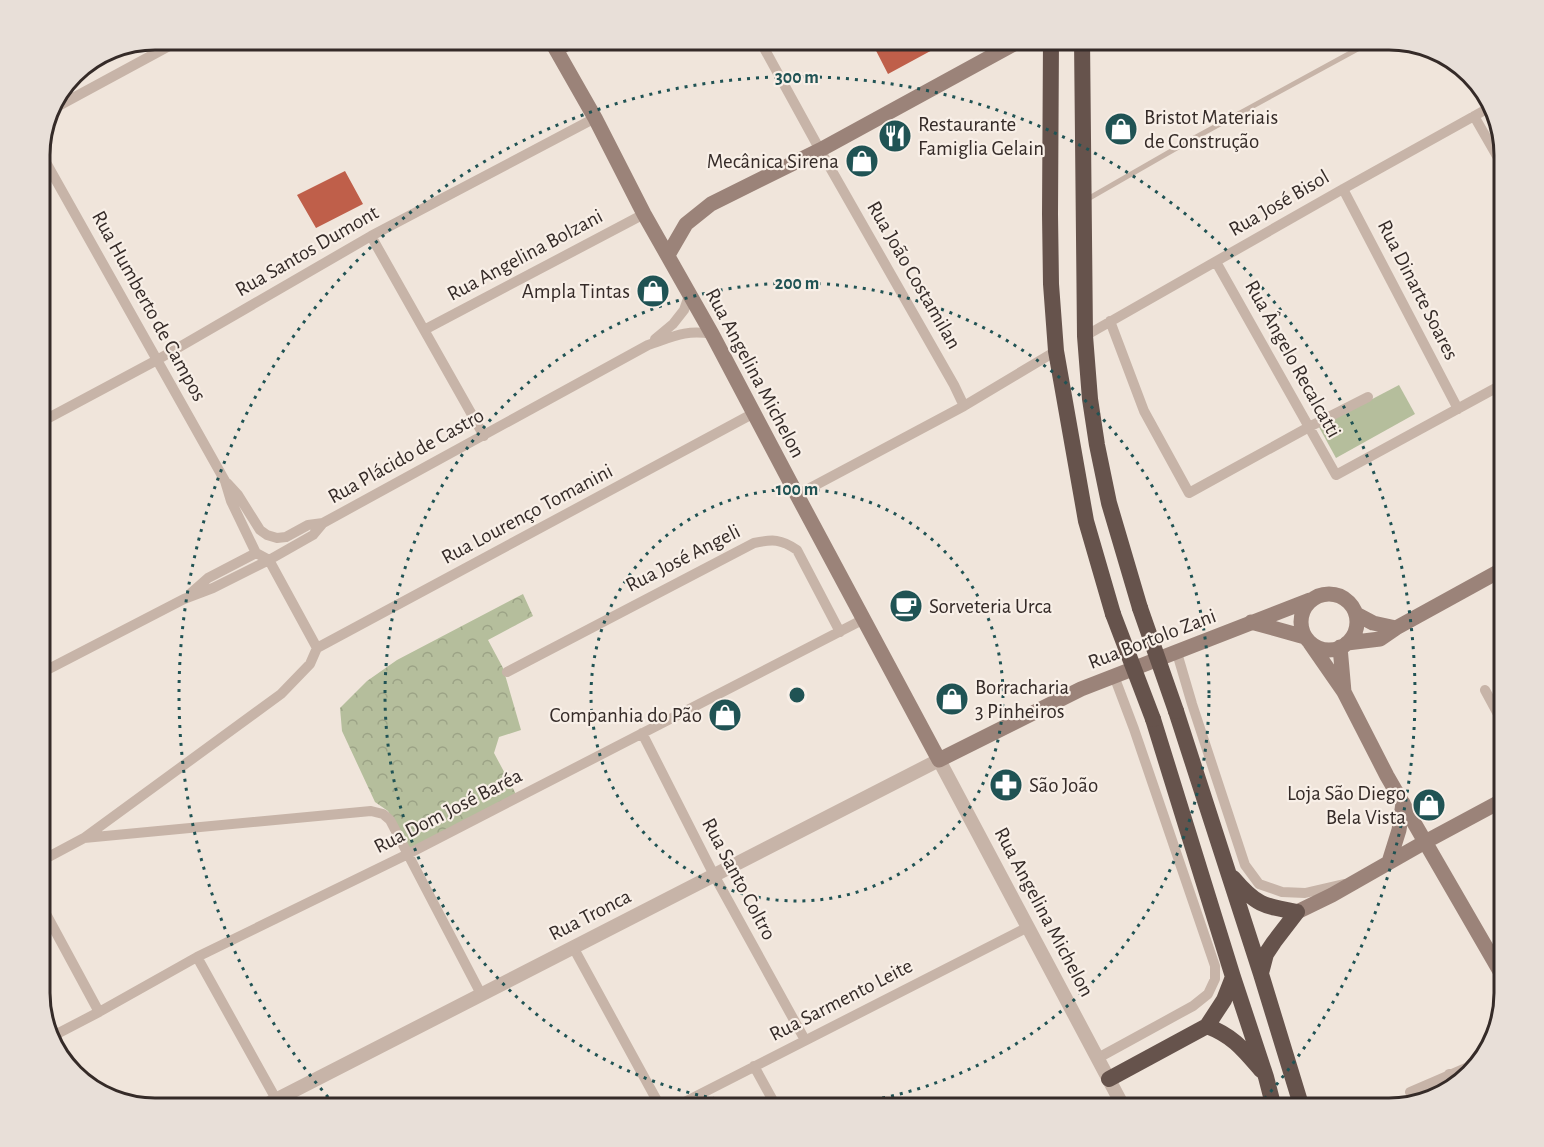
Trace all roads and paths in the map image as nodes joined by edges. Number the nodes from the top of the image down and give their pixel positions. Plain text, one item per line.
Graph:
1 (162, 50) edge
2 (557, 50) edge
3 (765, 50) edge
4 (1003, 50) edge
5 (1051, 50) edge
6 (1082, 50) edge
7 (1356, 50) edge
8 (63, 103) edge
9 (1485, 110) edge
10 (1474, 116) junction
11 (596, 117) junction
12 (820, 150) junction
13 (1494, 151) edge
14 (50, 170) edge
15 (1343, 189) junction
16 (1084, 201) junction
17 (644, 214) junction
18 (371, 236) junction
19 (668, 255) junction
20 (1216, 262) junction
21 (689, 296) junction
22 (1110, 321) junction
23 (424, 330) junction
24 (712, 334) junction
25 (1085, 336) junction
26 (648, 345) junction
27 (1056, 351) junction
28 (157, 360) junction
29 (1494, 389) edge
30 (1368, 397) dead end
31 (964, 405) junction
32 (1458, 409) junction
33 (754, 413) junction
34 (50, 417) edge
35 (1309, 427) junction
36 (484, 435) junction
37 (225, 481) junction
38 (797, 495) junction
39 (323, 523) junction
40 (256, 554) junction
41 (269, 560) junction
42 (1494, 574) edge
43 (184, 599) junction
44 (1310, 600) junction
45 (1356, 614) junction
46 (864, 619) junction
47 (1251, 622) junction
48 (1396, 628) junction
49 (840, 632) junction
50 (1308, 640) junction
51 (1344, 645) junction
52 (317, 648) junction
53 (1177, 653) junction
54 (50, 668) edge
55 (507, 672) dead end
56 (1114, 676) junction
57 (1485, 690) dead end
58 (1344, 692) junction
59 (1494, 707) edge
60 (642, 734) junction
61 (939, 760) junction
62 (1403, 803) junction
63 (1494, 805) edge
64 (84, 838) junction
65 (1425, 842) junction
66 (408, 854) junction
67 (50, 856) edge
68 (1389, 862) junction
69 (1227, 871) junction
70 (714, 876) junction
71 (1356, 881) junction
72 (1297, 912) junction
73 (50, 921) edge
74 (1028, 927) junction
75 (573, 947) junction
76 (196, 957) junction
77 (1494, 961) edge
78 (1261, 974) junction
79 (1233, 977) junction
80 (482, 994) junction
81 (99, 1012) junction
82 (1207, 1026) junction
83 (58, 1034) edge
84 (805, 1040) junction
85 (1098, 1058) junction
86 (754, 1066) junction
87 (1461, 1069) edge
88 (1449, 1074) junction
89 (1266, 1077) junction
90 (1450, 1078) edge
91 (1109, 1079) junction
92 (1410, 1092) joint
93 (1400, 1097) edge
94 (275, 1098) edge
95 (289, 1098) edge
96 (656, 1098) edge
97 (692, 1098) edge
98 (772, 1098) edge
99 (1119, 1098) edge
100 (1271, 1098) edge
101 (1299, 1098) edge

1 - 8 street
2 - 11 main road, Rua Angelina Michelon
3 - 12 street, Rua João Costamilan
4 - 12 main road
5 - 27 highway
6 - 16 highway
7 - 16 lane
9 - 10 street, Rua José Bisol
10 - 13 street
10 - 15 street, Rua José Bisol
11 - 17 main road, Rua Angelina Michelon
11 - 18 street, Rua Santos Dumont
12 - 19 main road
12 - 31 street, Rua João Costamilan
14 - 28 street, Rua Humberto de Campos
15 - 20 street, Rua José Bisol
15 - 32 street, Rua Dinarte Soares
16 - 25 highway
17 - 19 main road, Rua Angelina Michelon
17 - 23 street, Rua Angelina Bolzani
18 - 23 street
18 - 28 street, Rua Santos Dumont
19 - 21 main road, Rua Angelina Michelon
20 - 22 street, Rua José Bisol
20 - 35 street, Rua Ângelo Recalcatti
21 - 24 main road, Rua Angelina Michelon
21 - 26 street, Rua Plácido de Castro
22 - 25 street, Rua José Bisol
22 - 35 street
23 - 36 street
24 - 26 street, Rua Plácido de Castro
24 - 33 main road, Rua Angelina Michelon
25 - 69 highway, bridge
26 - 36 street, Rua Plácido de Castro
27 - 31 street
27 - 79 highway, bridge
28 - 34 street, Rua Santos Dumont
28 - 37 street, Rua Humberto de Campos
29 - 32 street
30 - 35 street
31 - 38 street
32 - 35 street, Rua Ângelo Recalcatti
33 - 38 main road, Rua Angelina Michelon
33 - 52 street, Rua Lourenço Tomanini
36 - 39 street, Rua Plácido de Castro
37 - 39 street, Rua Humberto de Campos
37 - 40 street, Rua Humberto de Campos
38 - 46 main road, Rua Angelina Michelon
39 - 41 street, Rua Plácido de Castro
40 - 41 street
40 - 43 street, Rua Plácido de Castro
41 - 43 street, Rua Plácido de Castro
41 - 52 street
42 - 48 main road
43 - 54 street, Rua Plácido de Castro
44 - 45 main road
44 - 47 main road, Rua Bortolo Zani
44 - 50 main road
45 - 48 main road
45 - 51 main road
46 - 49 street, Rua Dom José Baréa
46 - 61 main road, Rua Angelina Michelon
47 - 50 main road, Rua Bortolo Zani
47 - 53 main road, Rua Bortolo Zani
48 - 51 main road
49 - 55 street, Rua José Angeli
49 - 60 street, Rua Dom José Baréa
50 - 51 main road
50 - 58 main road
51 - 58 main road
52 - 64 street
53 - 56 main road, Rua Bortolo Zani
53 - 71 street
56 - 61 main road, Rua Bortolo Zani
56 - 85 street
57 - 59 street
58 - 62 main road
60 - 66 street, Rua Dom José Baréa
60 - 70 street, Rua Santo Coltro
61 - 70 street, Rua Tronca
61 - 74 street, Rua Angelina Michelon
62 - 65 main road
62 - 68 main road
63 - 65 main road
64 - 66 street
64 - 67 street
65 - 68 main road
65 - 77 main road
66 - 76 street, Rua Dom José Baréa
66 - 80 street
68 - 71 main road
69 - 72 highway
69 - 78 highway
70 - 75 street, Rua Tronca
70 - 84 street, Rua Santo Coltro
71 - 72 main road
72 - 78 highway
73 - 81 street
74 - 84 street, Rua Sarmento Leite
74 - 85 street, Rua Angelina Michelon
75 - 80 street, Rua Tronca
75 - 96 street
76 - 81 street, Rua Dom José Baréa
76 - 94 street
78 - 101 highway
79 - 82 highway
79 - 89 highway
80 - 95 street, Rua Tronca
81 - 83 street, Rua Dom José Baréa
82 - 89 highway
82 - 91 highway
84 - 86 street, Rua Sarmento Leite
85 - 91 street, Rua Angelina Michelon
86 - 97 street, Rua Sarmento Leite
86 - 98 street
87 - 88 street
88 - 90 street
88 - 92 street
89 - 100 highway
91 - 99 street, Rua Angelina Michelon
92 - 93 path

